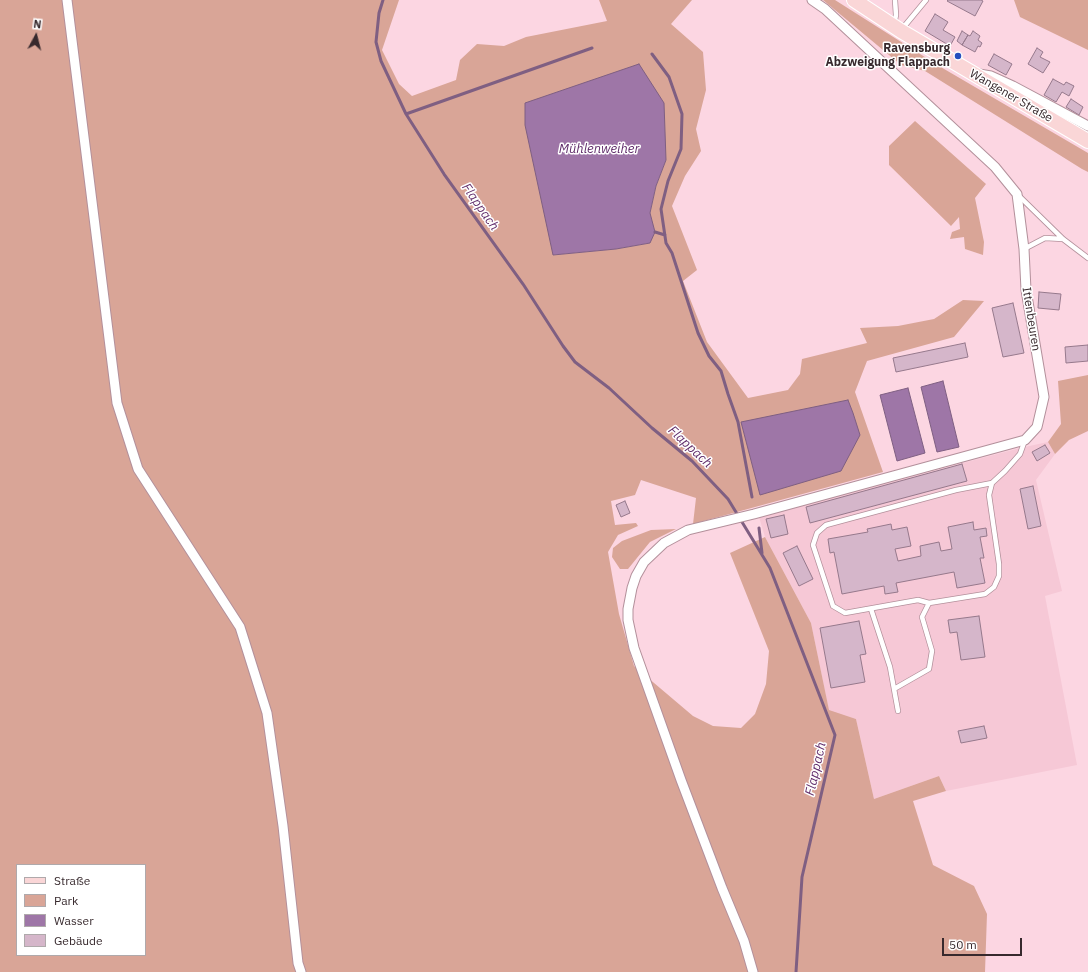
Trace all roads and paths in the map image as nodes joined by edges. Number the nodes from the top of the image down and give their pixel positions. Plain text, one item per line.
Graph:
1 (66, 0) edge
2 (812, 0) edge
3 (854, 0) edge
4 (895, 0) edge
5 (926, 0) edge
6 (897, 29) junction
7 (970, 72) junction
8 (1088, 126) edge
9 (1088, 141) edge
10 (1017, 194) junction
11 (1063, 239) junction
12 (1024, 249) junction
13 (1088, 258) edge
14 (1025, 440) junction
15 (992, 483) junction
16 (929, 603) junction
17 (871, 609) junction
18 (894, 689) junction
19 (898, 711) dead end
20 (301, 972) edge
21 (753, 972) edge

1 - 20 street
2 - 10 street
3 - 6 main road, Wangener Straße
4 - 6 lane
5 - 6 lane
6 - 7 main road, Wangener Straße
7 - 8 street
7 - 9 main road, Wangener Straße
10 - 11 lane
10 - 12 street, Ittenbeuren
11 - 12 lane
11 - 13 lane
12 - 14 street, Ittenbeuren
14 - 15 lane
14 - 21 street
15 - 16 lane
15 - 17 lane
16 - 17 lane
16 - 18 lane
17 - 18 lane
18 - 19 lane

